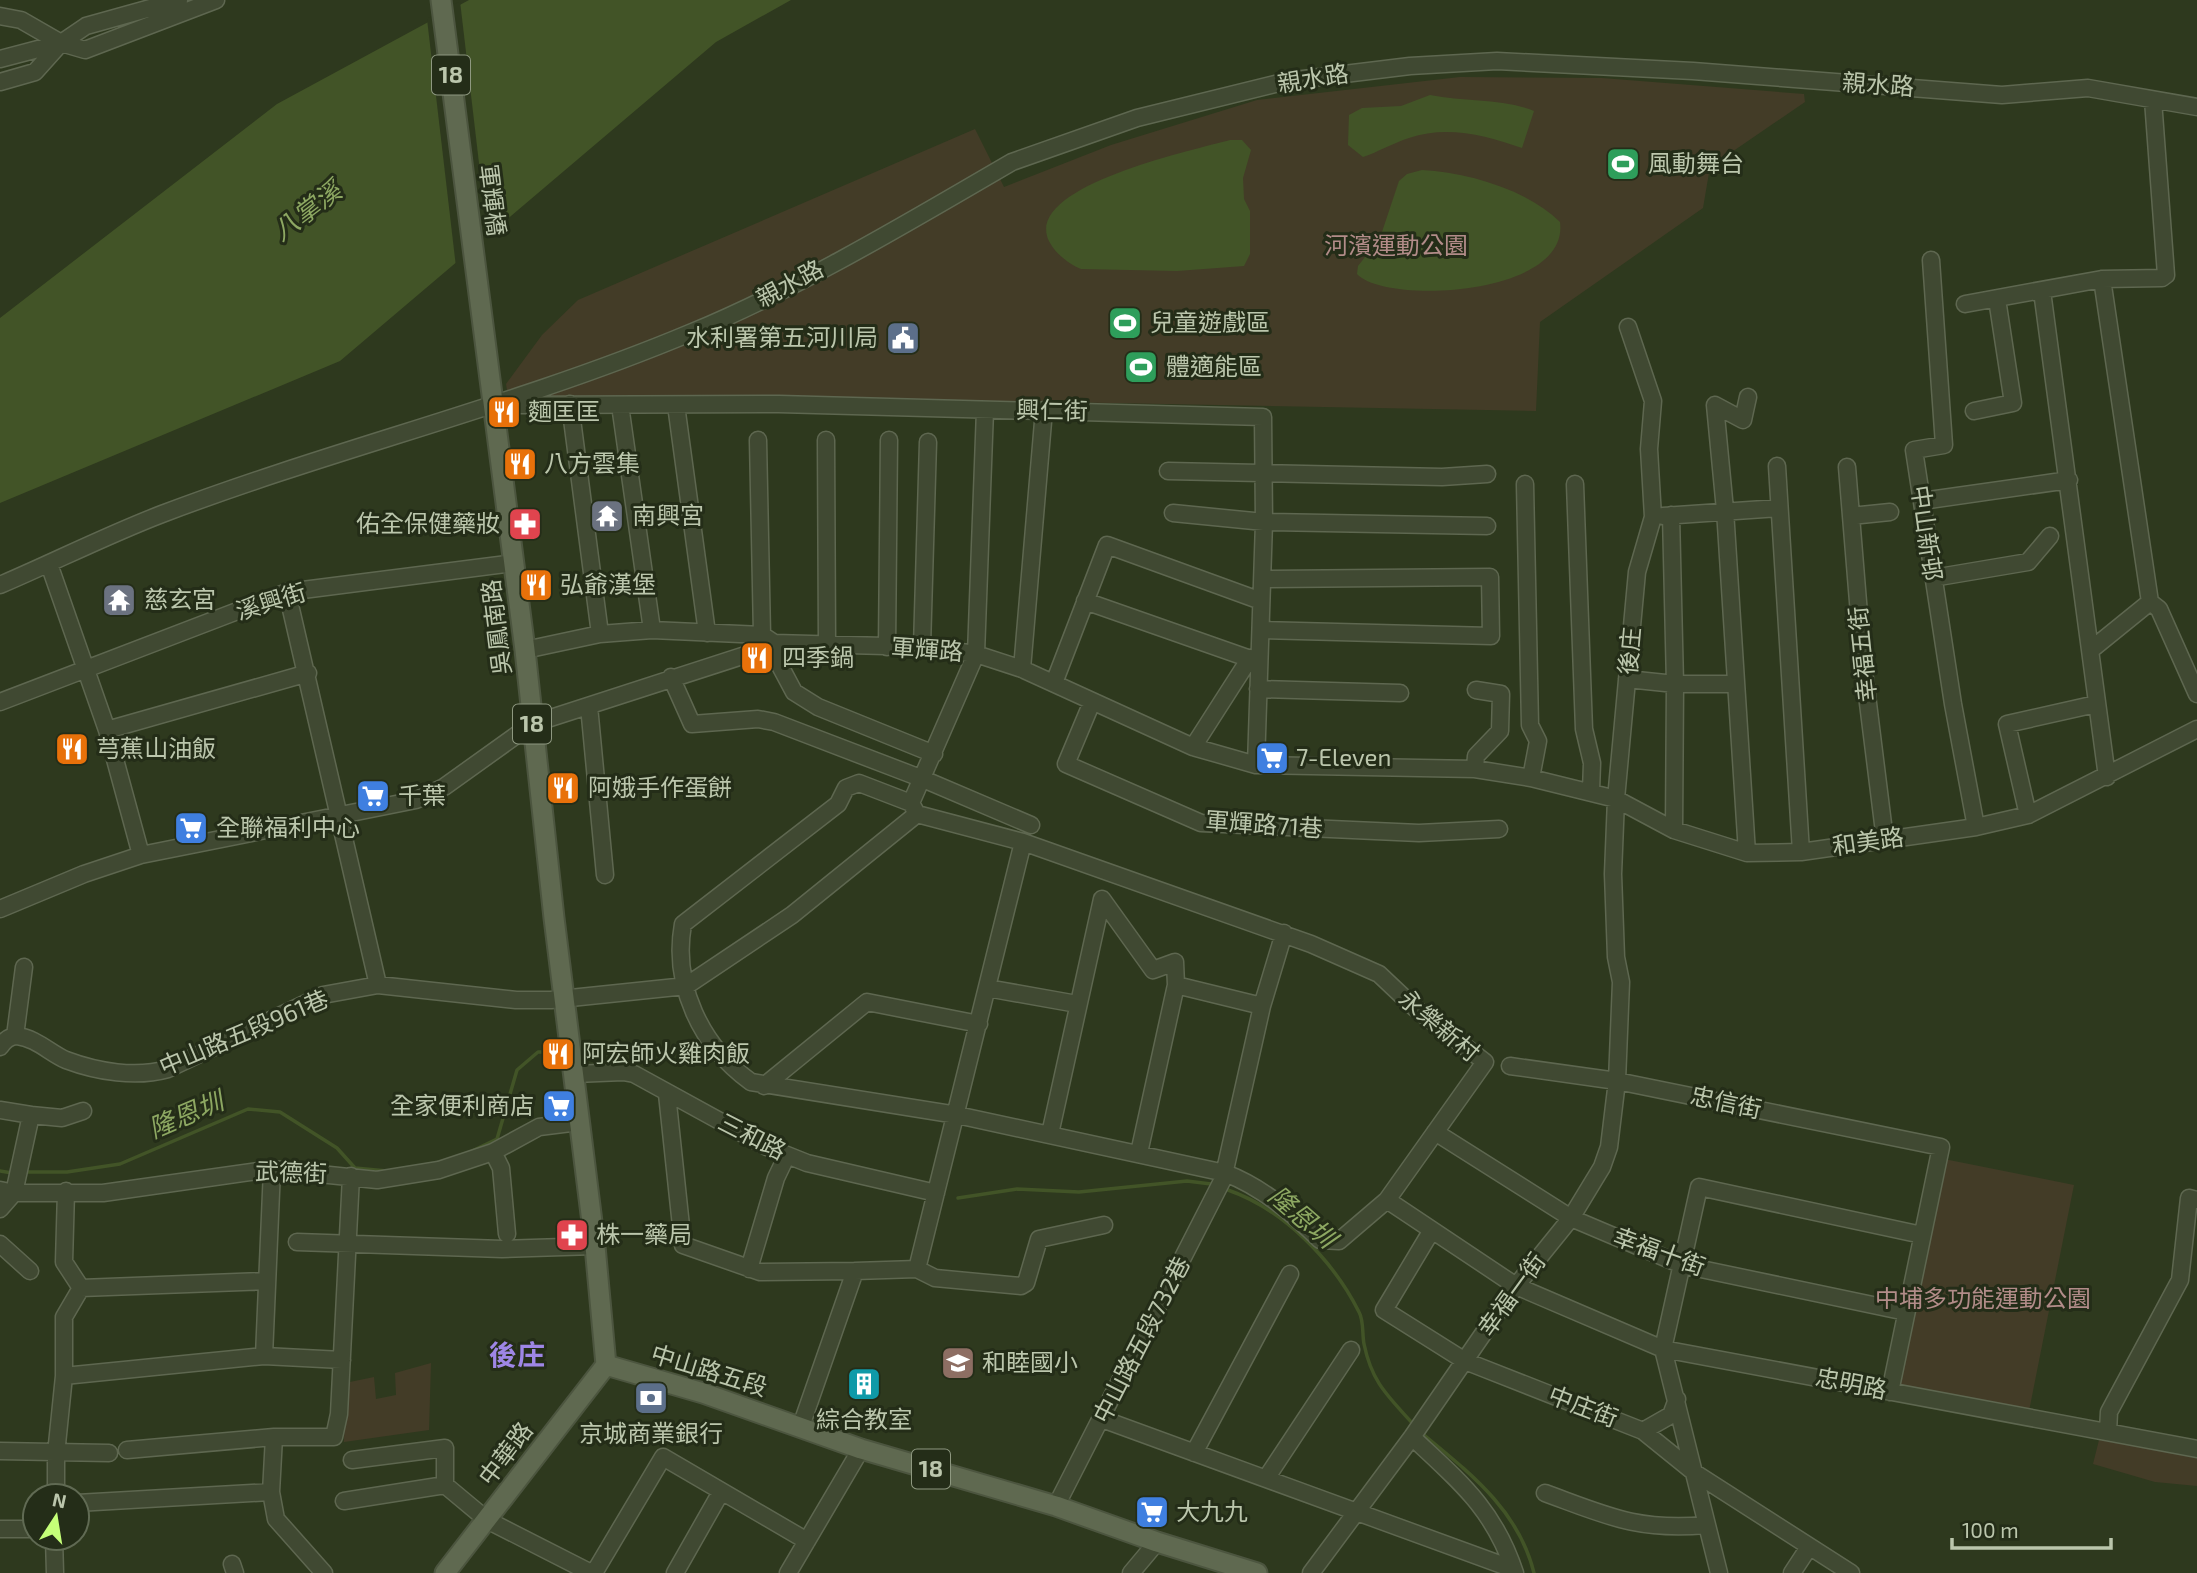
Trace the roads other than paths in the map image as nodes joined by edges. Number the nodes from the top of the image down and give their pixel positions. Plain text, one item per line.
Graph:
1 (179, 0) edge
2 (216, 0) edge
3 (441, 0) edge
4 (0, 16) edge
5 (61, 43) junction
6 (0, 58) edge
7 (0, 82) edge
8 (2153, 100) junction
9 (2197, 107) edge
10 (1931, 260) dead end
11 (2102, 279) junction
12 (2042, 291) junction
13 (1997, 299) junction
14 (1965, 304) dead end
15 (1628, 327) dead end
16 (1748, 397) dead end
17 (570, 404) junction
18 (620, 405) junction
19 (676, 405) junction
20 (493, 406) junction
21 (985, 410) junction
22 (1044, 410) junction
23 (1974, 411) dead end
24 (758, 440) dead end
25 (826, 440) dead end
26 (889, 440) dead end
27 (928, 442) dead end
28 (1777, 466) dead end
29 (1847, 467) dead end
30 (1168, 471) dead end
31 (1265, 474) junction
32 (1487, 474) dead end
33 (2069, 480) junction
34 (1525, 484) dead end
35 (1575, 484) dead end
36 (1922, 501) junction
37 (1779, 508) junction
38 (1725, 510) junction
39 (1890, 512) dead end
40 (1173, 513) dead end
41 (1671, 515) junction
42 (1851, 516) junction
43 (1653, 517) junction
44 (1264, 522) junction
45 (1486, 526) dead end
46 (2050, 536) dead end
47 (514, 563) junction
48 (49, 564) junction
49 (1933, 578) junction
50 (1262, 579) junction
51 (0, 585) edge
52 (287, 592) junction
53 (1085, 601) junction
54 (1261, 601) junction
55 (2150, 602) junction
56 (652, 630) junction
57 (1261, 630) junction
58 (707, 633) junction
59 (600, 634) junction
60 (769, 642) junction
61 (827, 643) junction
62 (887, 647) junction
63 (922, 647) junction
64 (2092, 649) junction
65 (525, 650) junction
66 (976, 654) junction
67 (1254, 660) junction
68 (86, 668) junction
69 (1022, 670) junction
70 (308, 673) junction
71 (671, 677) junction
72 (1627, 679) junction
73 (1054, 683) junction
74 (1675, 684) junction
75 (1736, 684) junction
76 (1258, 689) junction
77 (1476, 690) dead end
78 (1400, 693) dead end
79 (2197, 694) edge
80 (0, 702) edge
81 (1092, 702) junction
82 (2096, 704) junction
83 (589, 706) junction
84 (532, 724) junction
85 (2197, 729) edge
86 (107, 730) junction
87 (1193, 747) junction
88 (934, 754) junction
89 (1256, 765) junction
90 (1475, 769) junction
91 (2107, 777) junction
92 (1531, 778) junction
93 (923, 779) junction
94 (1591, 791) junction
95 (1616, 799) junction
96 (914, 809) junction
97 (2028, 815) junction
98 (340, 817) junction
99 (1031, 825) dead end
100 (1976, 827) junction
101 (1499, 829) dead end
102 (1674, 830) junction
103 (1885, 840) junction
104 (1023, 842) junction
105 (1801, 852) junction
106 (1747, 853) junction
107 (141, 855) junction
108 (605, 875) dead end
109 (0, 909) edge
110 (1284, 933) junction
111 (24, 967) dead end
112 (1621, 982) joint
113 (378, 985) junction
114 (1176, 985) junction
115 (685, 986) junction
116 (987, 988) junction
117 (564, 999) junction
118 (1077, 1004) junction
119 (1262, 1006) junction
120 (979, 1024) junction
121 (15, 1036) junction
122 (0, 1047) edge
123 (1510, 1066) dead end
124 (575, 1074) junction
125 (1617, 1081) junction
126 (764, 1086) junction
127 (667, 1094) junction
128 (0, 1110) edge
129 (83, 1111) dead end
130 (31, 1115) junction
131 (957, 1115) junction
132 (579, 1122) junction
133 (1435, 1132) junction
134 (1050, 1134) junction
135 (493, 1152) junction
136 (1139, 1153) junction
137 (787, 1155) junction
138 (272, 1169) junction
139 (1225, 1173) junction
140 (351, 1176) junction
141 (66, 1191) junction
142 (7, 1192) edge
143 (936, 1193) junction
144 (2193, 1199) edge
145 (1387, 1200) junction
146 (0, 1209) edge
147 (1571, 1218) junction
148 (1104, 1225) dead end
149 (1432, 1230) junction
150 (507, 1234) dead end
151 (1922, 1235) junction
152 (297, 1242) dead end
153 (0, 1244) edge
154 (347, 1244) junction
155 (595, 1246) junction
156 (1682, 1265) junction
157 (748, 1269) junction
158 (917, 1269) junction
159 (30, 1270) dead end
160 (855, 1271) junction
161 (1290, 1274) dead end
162 (2180, 1280) junction
163 (266, 1281) junction
164 (2197, 1284) edge
165 (1516, 1286) junction
166 (81, 1288) junction
167 (1906, 1312) junction
168 (1663, 1349) junction
169 (1351, 1350) dead end
170 (264, 1356) junction
171 (342, 1360) junction
172 (1465, 1361) junction
173 (606, 1365) junction
174 (64, 1376) junction
175 (1890, 1392) junction
176 (1677, 1399) junction
177 (1102, 1419) junction
178 (801, 1426) junction
179 (1643, 1431) junction
180 (2108, 1432) junction
181 (274, 1437) junction
182 (1412, 1437) junction
183 (861, 1449) junction
184 (2197, 1449) edge
185 (127, 1450) dead end
186 (0, 1451) edge
187 (109, 1453) dead end
188 (1194, 1453) junction
189 (56, 1454) junction
190 (352, 1460) dead end
191 (1695, 1473) junction
192 (1267, 1477) junction
193 (56, 1482) edge
194 (445, 1485) junction
195 (271, 1492) junction
196 (721, 1492) junction
197 (1545, 1493) dead end
198 (344, 1501) dead end
199 (91, 1502) edge
200 (1056, 1506) junction
201 (1354, 1513) junction
202 (487, 1520) junction
203 (1706, 1525) junction
204 (0, 1529) edge
205 (21, 1529) edge
206 (807, 1542) junction
207 (1157, 1542) junction
208 (1809, 1547) junction
209 (54, 1552) edge
210 (1514, 1571) edge
211 (55, 1573) edge
212 (324, 1573) edge
213 (445, 1573) edge
214 (592, 1573) edge
215 (675, 1573) edge
216 (788, 1573) edge
217 (1131, 1573) edge
218 (1257, 1573) edge
219 (1311, 1573) edge
220 (1719, 1573) edge
221 (1792, 1573) edge
222 (1851, 1573) edge

1 - 5 street
2 - 5 street
3 - 20 main road, 軍輝橋 / 18
4 - 5 street
5 - 6 street
5 - 7 street
8 - 9 street, 親水路
8 - 11 street
8 - 20 street, 親水路
10 - 36 street, 中山新邨
11 - 12 street
11 - 55 street
12 - 13 street
12 - 33 street
13 - 14 street
13 - 23 street
15 - 43 street, 後庄
16 - 38 street
17 - 18 street, 興仁街
17 - 20 street, 興仁街
17 - 59 street
18 - 19 street, 興仁街
18 - 56 street
19 - 21 street, 興仁街
19 - 58 street
20 - 47 main road, 吳鳳南路 / 18
20 - 48 street
21 - 22 street, 興仁街
21 - 66 street
22 - 31 street, 興仁街
22 - 69 street
24 - 60 street
25 - 61 street
26 - 62 street
27 - 63 street
28 - 37 street
29 - 42 street, 幸福五街
30 - 31 street
31 - 32 street
31 - 44 street, 興仁街
33 - 36 street
33 - 64 street
34 - 92 street
35 - 94 street
36 - 49 street, 中山新邨
37 - 38 street
37 - 105 street
38 - 41 street
38 - 75 street
39 - 42 street
40 - 44 street
41 - 43 street
41 - 74 street, 後庄
42 - 103 street, 幸福五街
43 - 72 street, 後庄
44 - 45 street
44 - 50 street, 興仁街
46 - 49 street
47 - 52 street, 溪興街
47 - 65 main road, 吳鳳南路 / 18
48 - 51 street
48 - 68 street
49 - 100 street, 中山新邨
50 - 54 street, 興仁街
50 - 57 street
52 - 68 street, 溪興街
52 - 70 street
53 - 54 street
53 - 67 street
53 - 73 street
54 - 57 street, 興仁街
55 - 64 street
55 - 79 street
56 - 58 street
56 - 59 street
57 - 67 street, 興仁街
58 - 60 street
59 - 65 street
60 - 61 street, 軍輝路
60 - 71 street, 軍輝路
60 - 88 street
61 - 62 street, 軍輝路
62 - 63 street, 軍輝路
63 - 66 street, 軍輝路
64 - 82 street
65 - 84 main road, 吳鳳南路 / 18
66 - 69 street, 軍輝路
66 - 88 street
67 - 76 street, 興仁街
67 - 87 street
68 - 80 street, 溪興街
68 - 86 street
69 - 73 street, 軍輝路
70 - 86 street
70 - 98 street
71 - 83 street, 軍輝路
71 - 93 street
72 - 74 street
72 - 95 street, 後庄
73 - 81 street, 軍輝路
74 - 75 street
74 - 102 street, 後庄
75 - 106 street
76 - 78 street
76 - 89 street, 興仁街
77 - 90 street
81 - 87 street, 軍輝路
81 - 101 street, 軍輝路71巷
82 - 91 street
82 - 97 street
83 - 84 street, 軍輝路
83 - 108 street
84 - 98 street, 軍輝路
84 - 117 main road, 吳鳳南路 / 18
85 - 91 street, 和美路
86 - 107 street
87 - 89 street, 軍輝路
88 - 93 street
89 - 90 street, 軍輝路
90 - 92 street, 軍輝路
91 - 97 street, 和美路
92 - 94 street, 和美路
93 - 96 street
93 - 99 street
94 - 95 street, 和美路
95 - 102 street, 和美路
95 - 112 street, 後庄
96 - 104 street, 永樂新村
96 - 115 street
96 - 115 street, 永樂新村
97 - 100 street, 和美路
98 - 107 street, 軍輝路
98 - 113 street
100 - 103 street, 和美路
102 - 106 street, 和美路
103 - 105 street, 和美路
104 - 110 street, 永樂新村
104 - 116 street
105 - 106 street, 和美路
107 - 109 street, 軍輝路
110 - 119 street
110 - 133 street, 永樂新村
111 - 121 street
112 - 125 street, 幸福一街
113 - 117 street, 中山路五段961巷
113 - 121 street, 中山路五段961巷
114 - 118 street
114 - 119 street
114 - 136 street
115 - 117 street
115 - 126 street, 永樂新村
116 - 118 street
116 - 120 street
117 - 124 main road, 18
118 - 134 street
119 - 139 street
120 - 126 street
120 - 131 street
121 - 122 street
123 - 125 street, 忠信街
124 - 127 street, 三和路
124 - 132 main road, 18
125 - 147 street, 幸福一街
125 - 151 street, 忠信街
126 - 131 street, 永樂新村
127 - 137 street, 三和路
127 - 157 street
128 - 130 street
129 - 130 street
130 - 142 street
131 - 134 street, 永樂新村
131 - 143 street
132 - 135 street, 武德街
132 - 155 main road, 18
133 - 145 street, 永樂新村
133 - 147 street, 幸福十街
134 - 136 street, 永樂新村
135 - 140 street, 武德街
135 - 150 street
136 - 139 street, 永樂新村
137 - 143 street, 三和路
137 - 157 street
138 - 140 street, 武德街
138 - 141 street, 武德街
138 - 163 street
139 - 145 street, 永樂新村
139 - 177 street, 中山路五段732巷
140 - 154 street
141 - 142 street, 武德街
141 - 166 street
142 - 146 street
143 - 158 street
144 - 162 street
145 - 149 street
147 - 156 street, 幸福十街
147 - 165 street, 幸福一街
148 - 158 street
149 - 165 street
149 - 172 street, 中庄街
151 - 156 street
151 - 167 street
152 - 154 street
153 - 159 street
154 - 155 street
154 - 171 street
155 - 173 main road, 18
156 - 167 street, 幸福十街
156 - 168 street
157 - 160 street
158 - 160 street
160 - 178 street
161 - 188 street
162 - 164 street
162 - 180 street
163 - 166 street
163 - 170 street
165 - 168 street, 忠明路
165 - 172 street, 幸福一街
166 - 174 street
167 - 175 street
168 - 175 street, 忠明路
168 - 176 street
169 - 192 street
170 - 171 street
170 - 174 street
171 - 181 street
172 - 179 street, 中庄街
172 - 182 street, 幸福一街
173 - 178 main road, 中山路五段 / 18
173 - 202 main road, 中華路
174 - 189 street
175 - 180 street, 忠明路
176 - 179 street
176 - 191 street
177 - 188 street
177 - 200 street, 中山路五段732巷
178 - 183 main road, 中山路五段 / 18
179 - 191 street, 中庄街
180 - 184 street, 忠明路
181 - 185 street
181 - 195 street
182 - 201 street, 幸福一街
182 - 210 street
183 - 200 main road, 中山路五段 / 18
183 - 206 street
186 - 189 street
187 - 189 street
188 - 192 street
189 - 193 street
190 - 194 street
191 - 203 street
191 - 208 street, 中庄街
192 - 201 street
194 - 198 street
194 - 202 street
195 - 199 street
195 - 212 street
196 - 206 street
196 - 214 street
196 - 215 street
197 - 203 street
200 - 207 main road, 中山路五段 / 18
201 - 210 street
201 - 219 street, 幸福一街
202 - 213 main road, 中華路
202 - 214 street
203 - 220 street
204 - 205 street
206 - 216 street
207 - 217 street
207 - 218 main road, 中山路五段 / 18
208 - 221 street
208 - 222 street, 中庄街
209 - 211 street

